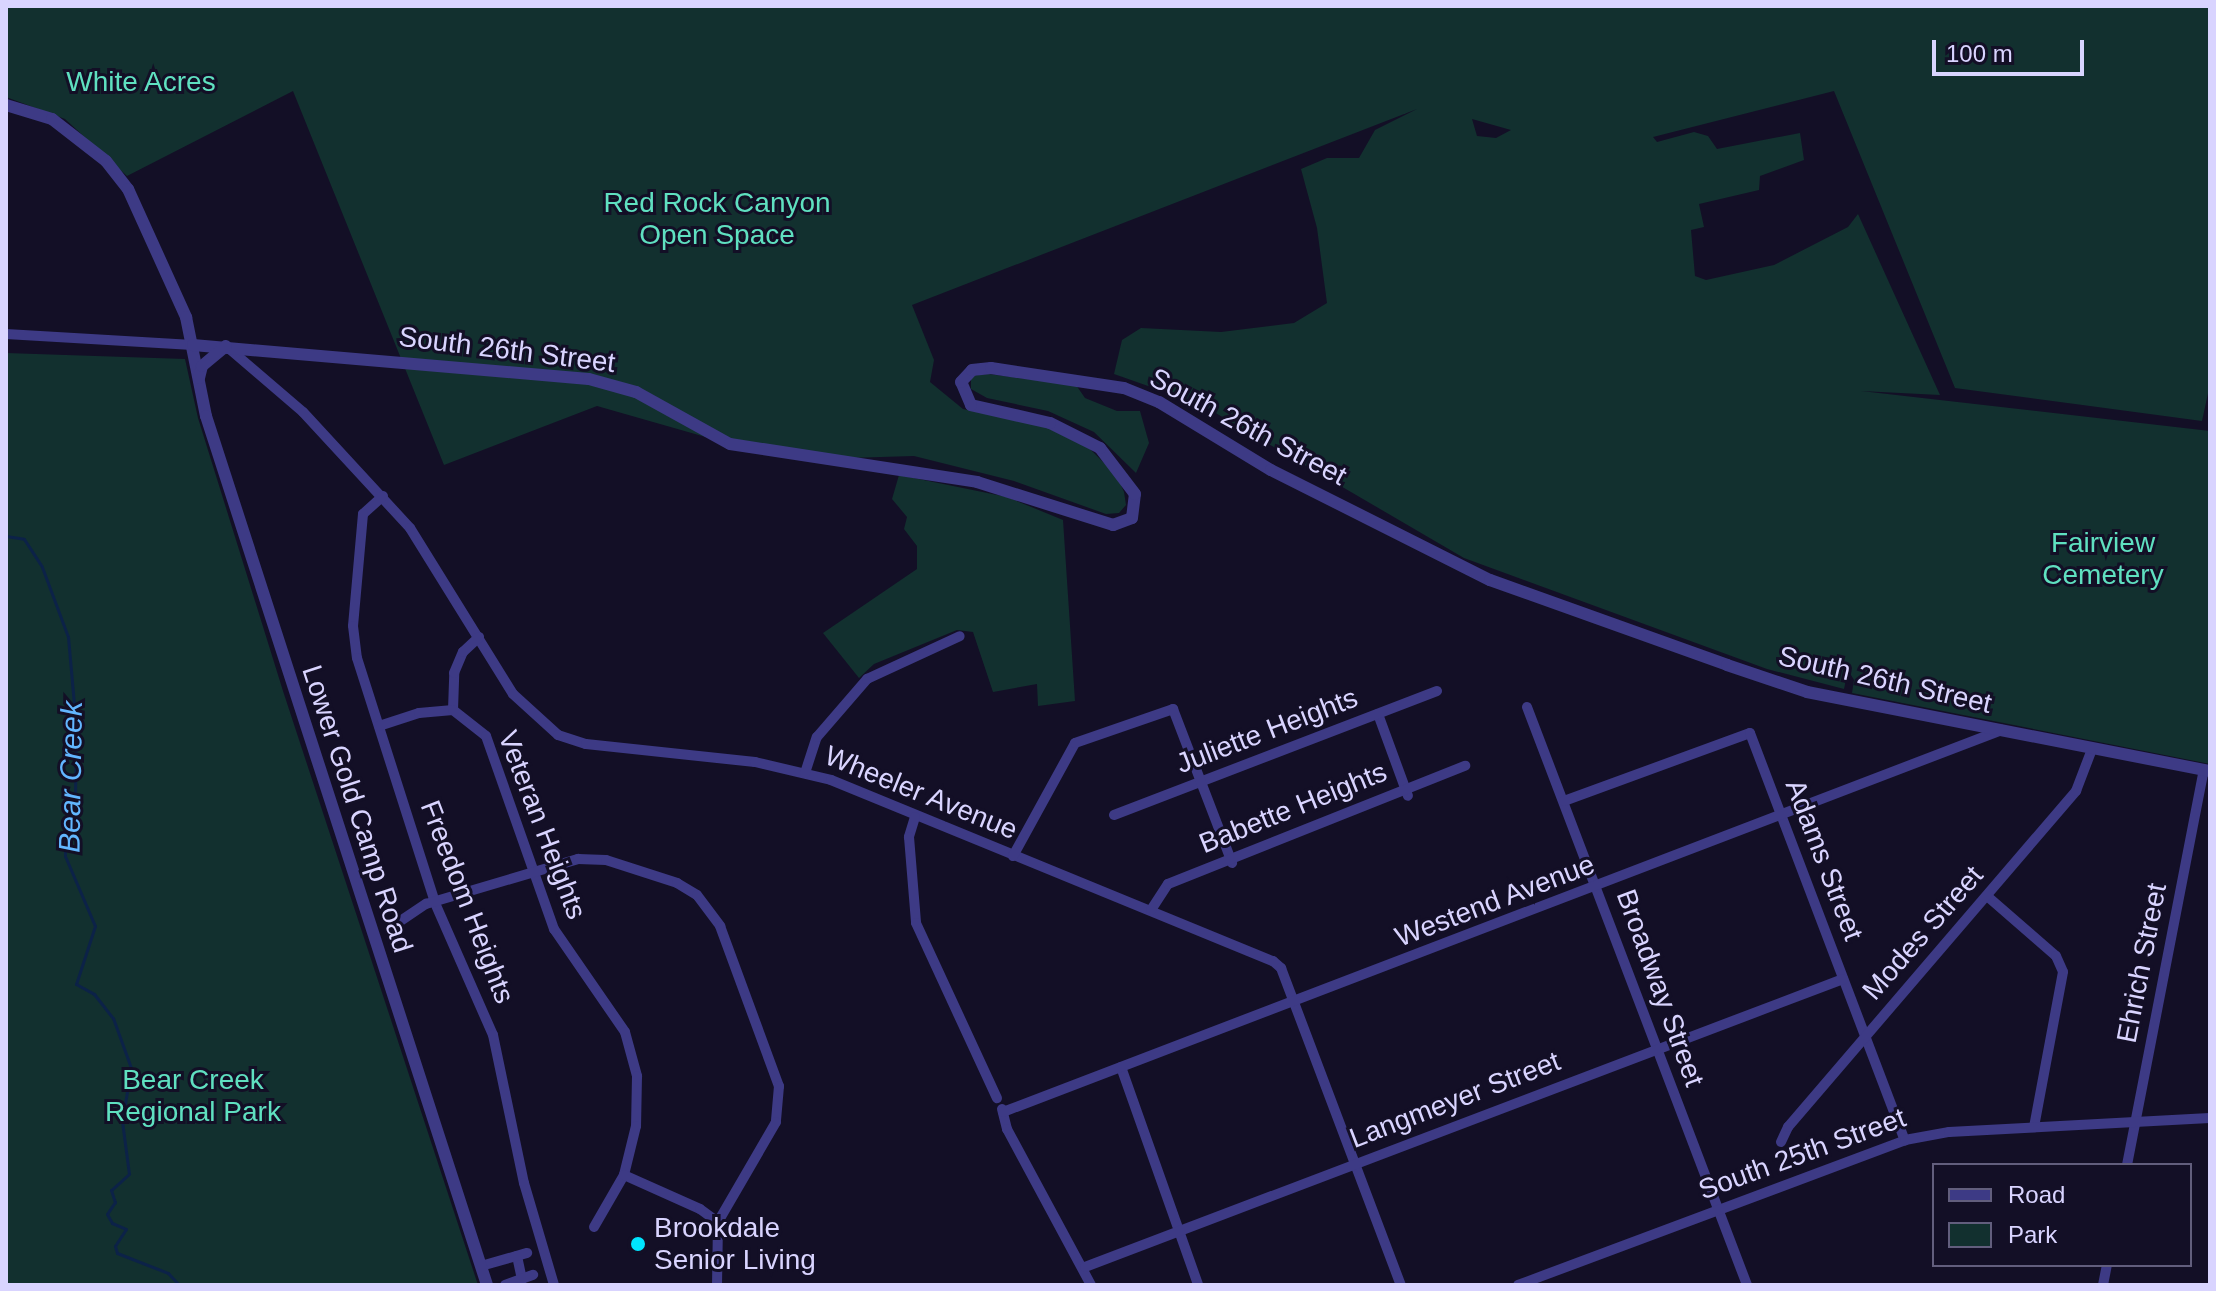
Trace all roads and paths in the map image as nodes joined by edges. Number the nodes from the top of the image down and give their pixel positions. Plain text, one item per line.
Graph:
1 (6, 105) edge
2 (6, 334) edge
3 (193, 345) junction
4 (226, 346) junction
5 (198, 381) junction
6 (383, 496) junction
7 (960, 636) dead end
8 (479, 637) junction
9 (1437, 691) dead end
10 (1527, 707) dead end
11 (453, 710) junction
12 (1378, 714) junction
13 (379, 726) junction
14 (2002, 730) junction
15 (2092, 749) junction
16 (1465, 766) dead end
17 (2207, 770) edge
18 (805, 773) junction
19 (1200, 781) junction
20 (1407, 793) junction
21 (1564, 801) junction
22 (1114, 815) dead end
23 (915, 817) junction
24 (1783, 817) junction
25 (1013, 856) junction
26 (1231, 860) junction
27 (534, 872) junction
28 (1598, 887) junction
29 (1987, 896) junction
30 (435, 903) junction
31 (1151, 910) junction
32 (393, 926) dead end
33 (1843, 979) junction
34 (1294, 1002) junction
35 (1865, 1038) junction
36 (1656, 1049) junction
37 (1121, 1067) junction
38 (1000, 1105) junction
39 (2210, 1118) edge
40 (2135, 1122) junction
41 (2034, 1127) junction
42 (1905, 1140) junction
43 (1781, 1142) dead end
44 (1355, 1163) junction
45 (2127, 1163) edge
46 (624, 1175) junction
47 (1718, 1210) junction
48 (718, 1222) junction
49 (594, 1227) dead end
50 (1179, 1232) junction
51 (481, 1266) junction
52 (1085, 1267) junction
53 (487, 1285) edge
54 (505, 1285) edge
55 (554, 1285) edge
56 (717, 1285) edge
57 (1091, 1285) edge
58 (1198, 1285) edge
59 (1401, 1285) edge
60 (1518, 1285) edge
61 (1747, 1285) edge

1 - 3 street, Lower Gold Camp Road
2 - 3 street
3 - 4 street, South 26th Street
3 - 5 street, Lower Gold Camp Road
4 - 5 street
4 - 6 street, Wheeler Avenue
4 - 14 street, South 26th Street
5 - 51 street, Lower Gold Camp Road
6 - 8 street, Wheeler Avenue
6 - 13 street, Freedom Heights
7 - 18 street
8 - 11 street
8 - 18 street, Wheeler Avenue
9 - 12 street, Juliette Heights
10 - 21 street, Broadway Street
11 - 13 street
11 - 27 street, Veteran Heights
12 - 19 street, Juliette Heights
12 - 20 street
13 - 30 street, Freedom Heights
14 - 15 street, South 26th Street
14 - 24 street, Westend Avenue
15 - 17 street, South 26th Street
15 - 29 street, Modes Street
16 - 20 street, Babette Heights
17 - 40 street, Ehrich Street
18 - 23 street, Wheeler Avenue
19 - 22 street, Juliette Heights
19 - 25 street
19 - 26 street
20 - 26 street, Babette Heights
21 - 24 street, Adams Street
21 - 28 street, Broadway Street
23 - 25 street, Wheeler Avenue
23 - 38 street
24 - 28 street, Westend Avenue
24 - 33 street, Adams Street
25 - 31 street, Wheeler Avenue
26 - 31 street, Babette Heights
27 - 30 street
27 - 46 street, Veteran Heights
27 - 48 street
28 - 34 street, Westend Avenue
28 - 36 street, Broadway Street
29 - 35 street, Modes Street
29 - 41 street
30 - 32 street
30 - 55 street, Freedom Heights
31 - 34 street, Wheeler Avenue
33 - 35 street, Adams Street
33 - 36 street, Langmeyer Street
34 - 37 street, Westend Avenue
34 - 44 street, Wheeler Avenue
35 - 42 street, Adams Street
35 - 43 street, Modes Street
36 - 44 street, Langmeyer Street
36 - 47 street, Broadway Street
37 - 38 street, Westend Avenue
37 - 50 street
38 - 52 street
39 - 40 street, South 25th Street
40 - 41 street, South 25th Street
40 - 45 street, Ehrich Street
41 - 42 street, South 25th Street
42 - 47 street, South 25th Street
44 - 50 street, Langmeyer Street
44 - 59 street, Wheeler Avenue
46 - 48 street
46 - 49 street, Veteran Heights
47 - 60 street, South 25th Street
47 - 61 street, Broadway Street
48 - 56 street
50 - 52 street, Langmeyer Street
50 - 58 street
51 - 53 street, Lower Gold Camp Road
51 - 54 street
52 - 57 street

